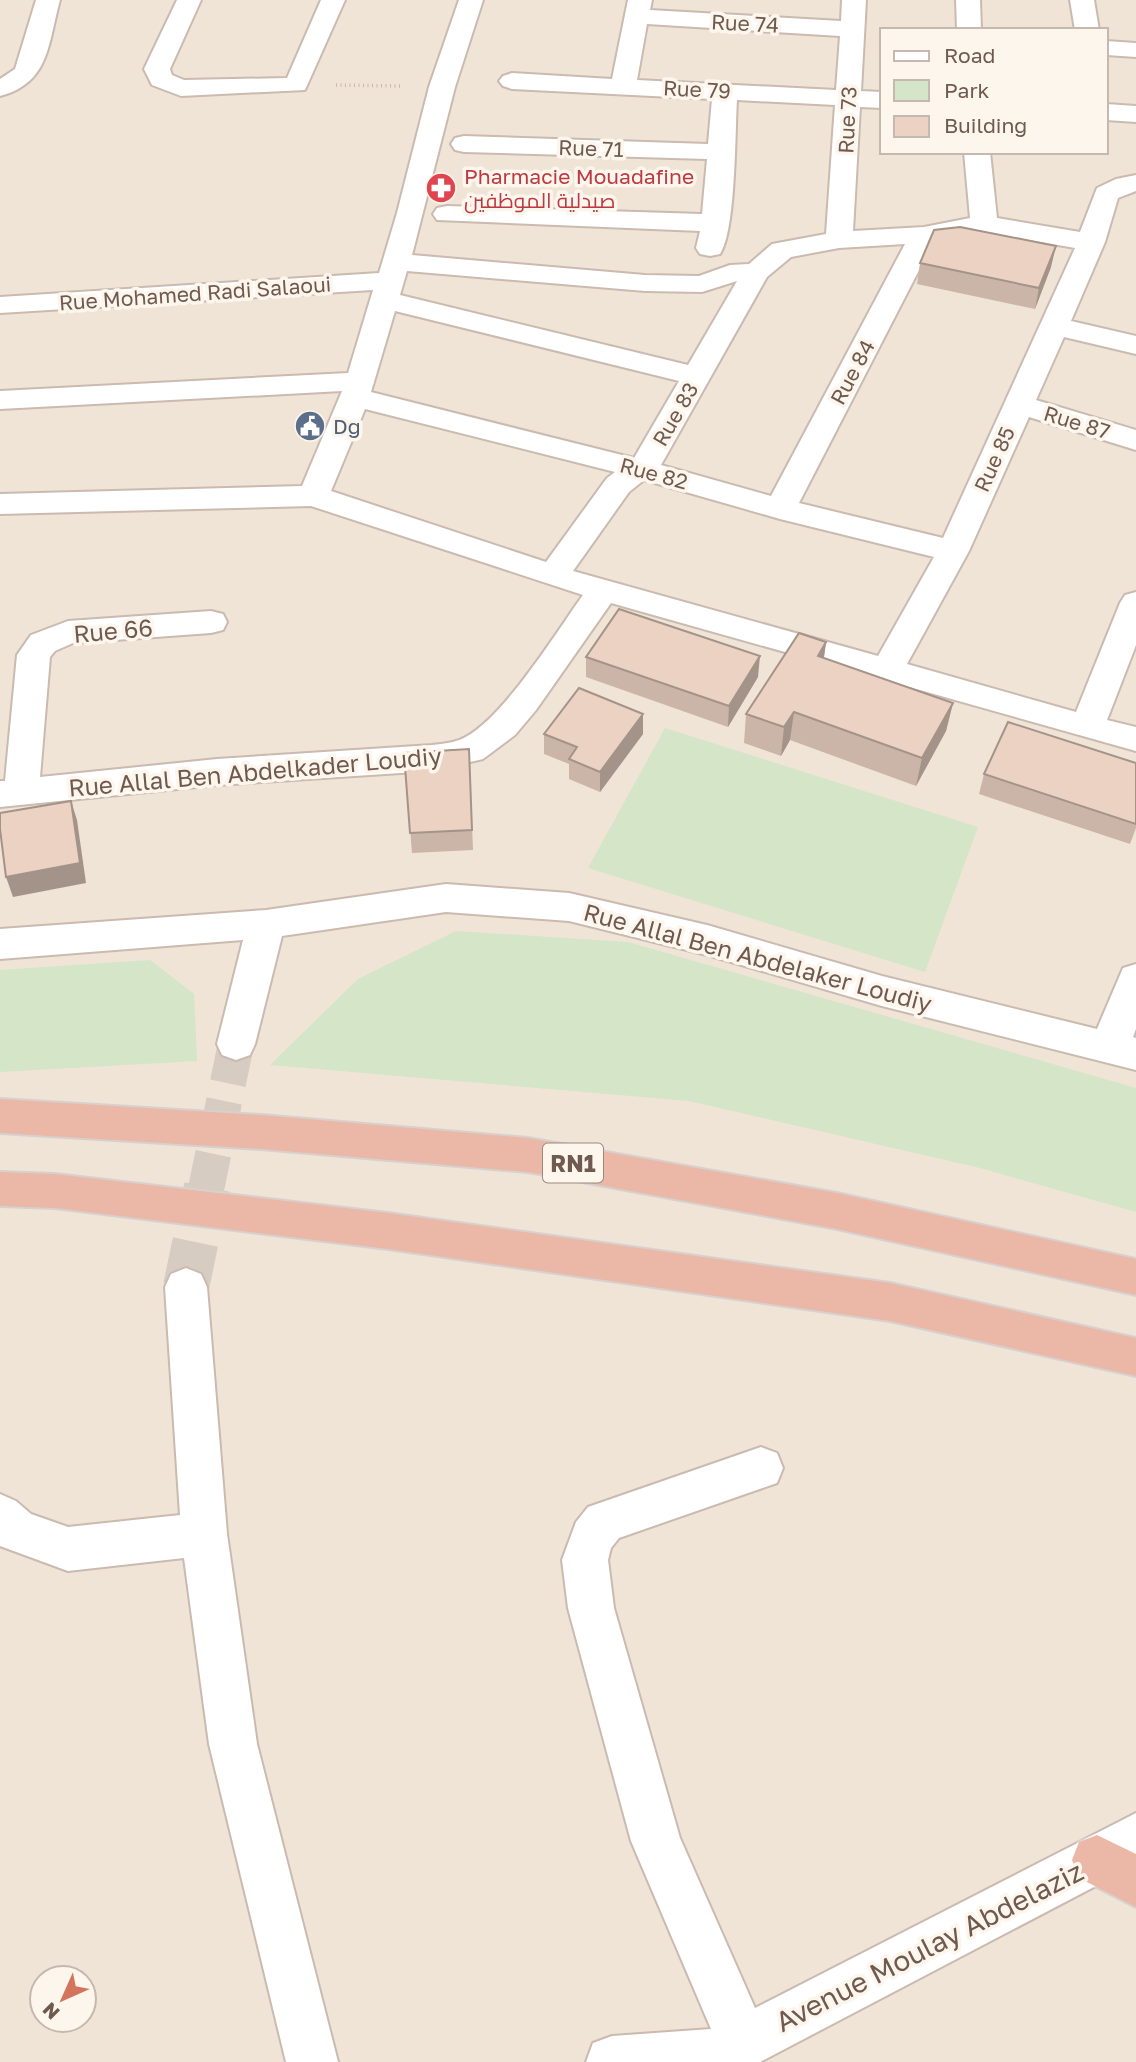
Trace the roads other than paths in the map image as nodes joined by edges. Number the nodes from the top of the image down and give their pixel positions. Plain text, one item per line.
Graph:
1 (48, 0) edge
2 (189, 0) edge
3 (334, 0) edge
4 (471, 0) edge
5 (854, 0) edge
6 (968, 0) edge
7 (1082, 0) edge
8 (639, 8) edge
9 (969, 28) edge
10 (1087, 28) edge
11 (853, 29) junction
12 (1108, 48) edge
13 (1136, 50) edge
14 (512, 81) dead end
15 (622, 86) junction
16 (0, 88) edge
17 (725, 90) junction
18 (848, 98) junction
19 (880, 100) edge
20 (1108, 112) edge
21 (1136, 114) edge
22 (464, 144) dead end
23 (719, 152) junction
24 (977, 154) edge
25 (1136, 183) edge
26 (447, 214) dead end
27 (715, 223) junction
28 (984, 224) junction
29 (924, 235) junction
30 (839, 240) junction
31 (1091, 242) junction
32 (756, 272) junction
33 (390, 281) junction
34 (702, 284) junction
35 (0, 305) edge
36 (1055, 326) junction
37 (1136, 345) edge
38 (698, 376) junction
39 (357, 389) junction
40 (0, 400) edge
41 (1019, 404) junction
42 (1136, 440) edge
43 (640, 469) junction
44 (313, 496) junction
45 (0, 504) edge
46 (780, 509) junction
47 (953, 551) junction
48 (553, 576) junction
49 (603, 591) junction
50 (1136, 603) edge
51 (211, 622) dead end
52 (886, 671) junction
53 (1087, 727) junction
54 (1136, 739) edge
55 (11, 793) edge
56 (266, 924) junction
57 (0, 944) edge
58 (1136, 979) edge
59 (236, 1044) tunnel mouth
60 (1123, 1050) edge
61 (0, 1116) edge
62 (0, 1189) edge
63 (1136, 1277) edge
64 (186, 1287) tunnel mouth
65 (1136, 1357) edge
66 (761, 1468) dead end
67 (0, 1516) edge
68 (204, 1534) junction
69 (1123, 1860) edge
70 (727, 2053) edge
71 (312, 2062) edge
72 (612, 2062) edge

1 - 16 street
2 - 3 street
4 - 33 street
5 - 11 street, Rue 73
6 - 9 street
7 - 10 street
8 - 11 street, Rue 74
8 - 15 street
11 - 18 street, Rue 73
12 - 13 street
14 - 15 street, Rue 79
15 - 17 street, Rue 79
17 - 18 street, Rue 79
17 - 23 street
18 - 19 street, Rue 79
18 - 30 street, Rue 73
20 - 21 street
22 - 23 street, Rue 71
23 - 27 street
24 - 28 street
25 - 31 street, Rue 85
26 - 27 street
27 - 34 street
28 - 29 street
28 - 31 street
29 - 30 street
29 - 46 street, Rue 84
30 - 32 street
31 - 36 street, Rue 85
32 - 34 street
32 - 38 street, Rue 83
33 - 34 street
33 - 35 street, Rue Mohamed Radi Salaoui
33 - 38 street, Rue Mohamed Radi Salaoui
33 - 39 street
36 - 37 street
36 - 41 street, Rue 85
38 - 43 street, Rue 83
39 - 40 street, Rue 82
39 - 43 street, Rue 82
39 - 44 street
41 - 42 street, Rue 87
41 - 47 street, Rue 85
43 - 46 street, Rue 82
43 - 48 street, Rue 83
44 - 45 street
44 - 48 street
46 - 47 street, Rue 82
47 - 52 street, Rue 85
48 - 49 street
49 - 52 street
49 - 55 street, Rue Allal Ben Abdelkader Loudiy
50 - 53 street
51 - 55 street, Rue 66
52 - 53 street
53 - 54 street
56 - 57 street, Rue Allal Ben Abdelaker Loudiy
56 - 59 street
56 - 60 street, Rue Allal Ben Abdelaker Loudiy
58 - 60 street
61 - 63 highway, RN1
62 - 65 highway
64 - 68 street
66 - 70 street
67 - 68 street
68 - 71 street
69 - 70 street, Avenue Moulay Abdelaziz
70 - 72 street, Avenue Moulay Abdelaziz

